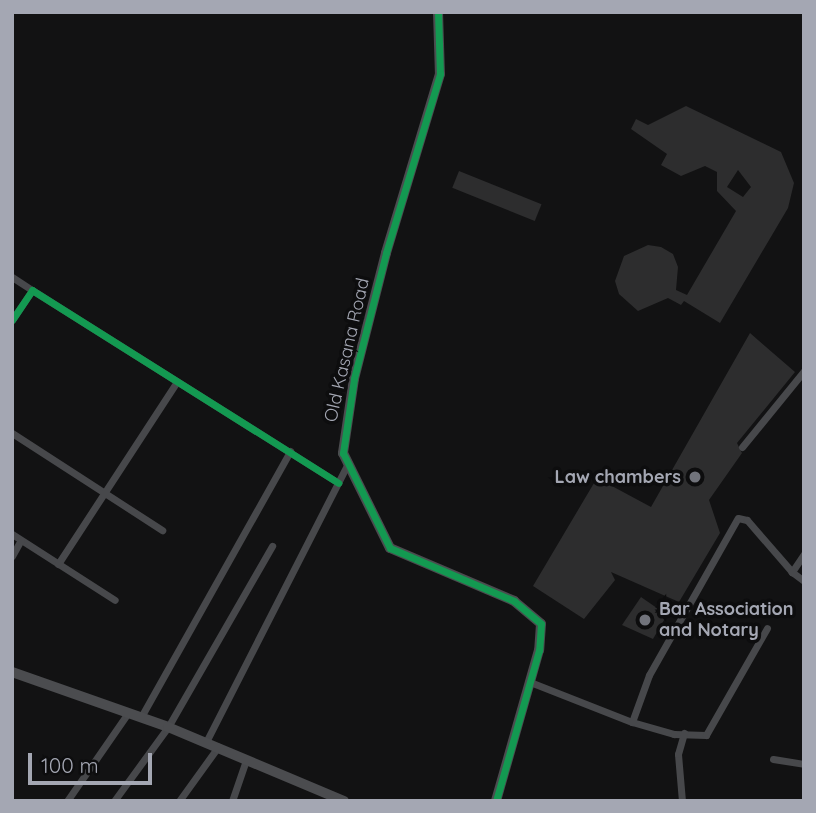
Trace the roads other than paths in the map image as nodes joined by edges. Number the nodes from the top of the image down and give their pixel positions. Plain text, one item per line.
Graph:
1 (438, 12) edge
2 (12, 276) edge
3 (32, 290) junction
4 (12, 320) edge
5 (804, 371) edge
6 (176, 383) junction
7 (12, 433) edge
8 (742, 447) dead end
9 (290, 451) junction
10 (346, 467) junction
11 (338, 483) junction
12 (103, 494) junction
13 (162, 530) dead end
14 (12, 534) edge
15 (21, 540) junction
16 (272, 546) dead end
17 (804, 554) edge
18 (12, 556) edge
19 (58, 564) junction
20 (792, 572) junction
21 (804, 581) edge
22 (115, 600) dead end
23 (767, 628) dead end
24 (12, 672) edge
25 (530, 682) junction
26 (128, 713) junction
27 (141, 717) junction
28 (632, 722) junction
29 (168, 727) junction
30 (684, 733) junction
31 (206, 742) junction
32 (218, 747) junction
33 (246, 760) junction
34 (774, 760) dead end
35 (804, 764) edge
36 (67, 801) edge
37 (114, 801) edge
38 (178, 801) edge
39 (232, 801) edge
40 (344, 801) edge
41 (496, 801) edge
42 (682, 801) edge

1 - 10 street, Old Kasana Road
2 - 3 street
3 - 4 street
3 - 6 street
5 - 8 street
6 - 9 street
6 - 12 street
7 - 12 street
9 - 11 street
9 - 27 street
10 - 11 street
10 - 25 street, Old Kasana Road
11 - 31 street
12 - 13 street
12 - 19 street
14 - 15 street
15 - 18 street
15 - 19 street
16 - 29 street
17 - 20 street
19 - 22 street
20 - 21 street
20 - 28 street
23 - 30 street
24 - 26 street
25 - 28 street
25 - 41 street, Old Kasana Road
26 - 27 street
26 - 36 street
27 - 29 street
28 - 30 street
29 - 31 street
29 - 37 street
30 - 42 street
31 - 32 street
32 - 33 street
32 - 38 street
33 - 39 street
33 - 40 street
34 - 35 street

